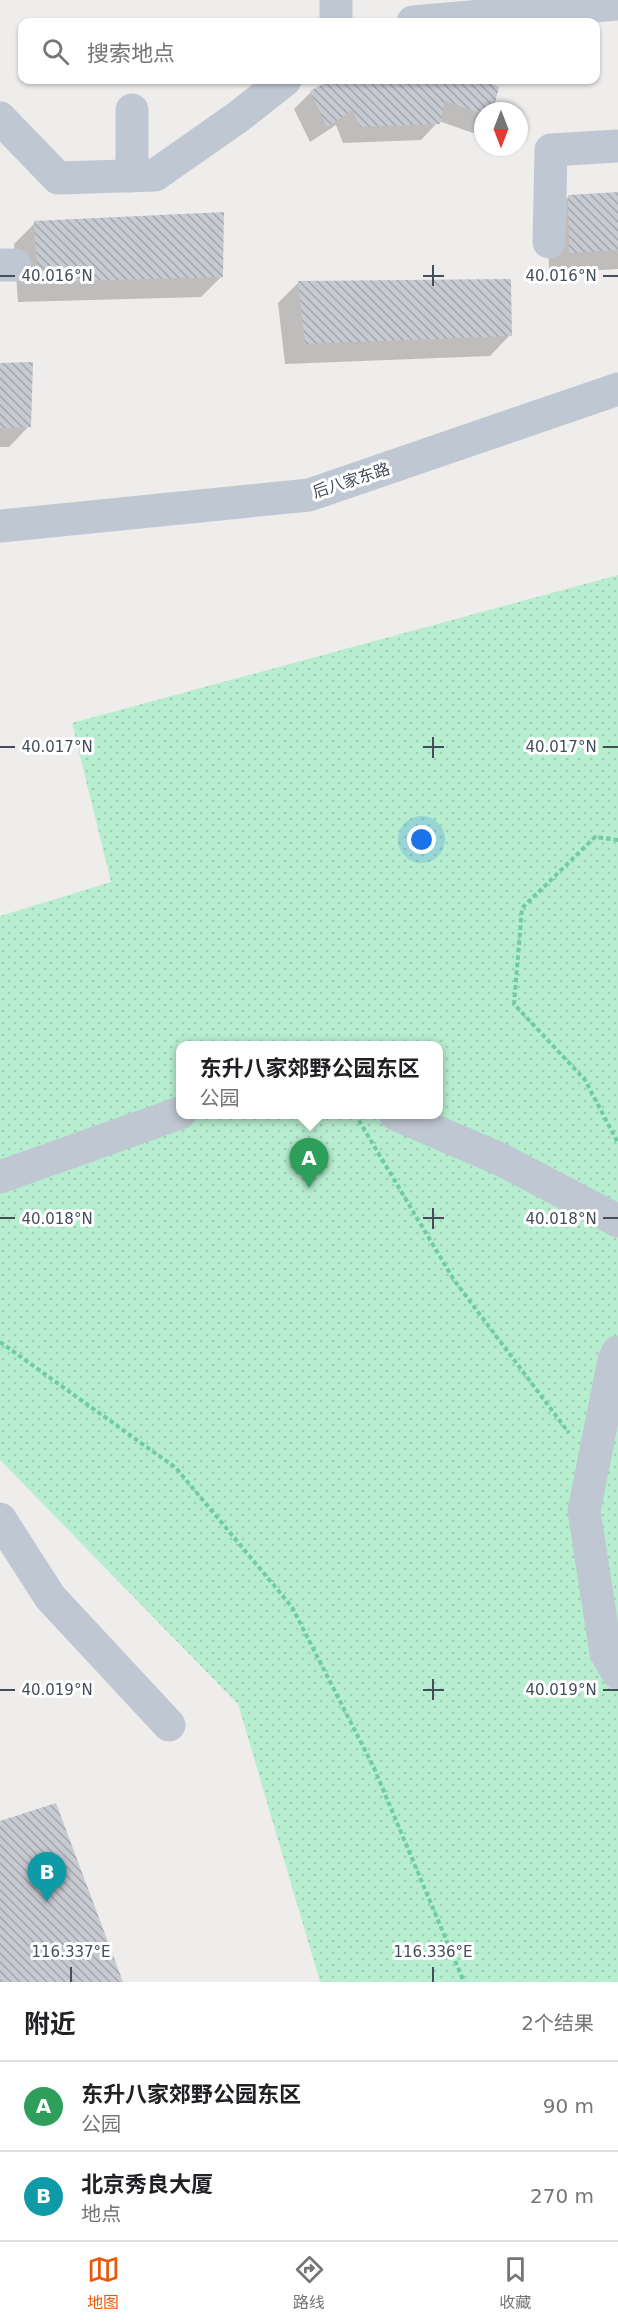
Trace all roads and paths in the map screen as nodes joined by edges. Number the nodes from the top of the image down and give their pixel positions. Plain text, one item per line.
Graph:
1 (336, 0) edge
2 (618, 4) edge
3 (336, 18) edge
4 (459, 18) edge
5 (280, 84) edge
6 (132, 110) dead end
7 (0, 118) edge
8 (618, 146) edge
9 (132, 176) junction
10 (549, 242) dead end
11 (618, 389) edge
12 (0, 526) edge
13 (618, 840) edge
14 (176, 1114) edge
15 (358, 1119) edge
16 (407, 1119) edge
17 (618, 1143) edge
18 (0, 1178) edge
19 (618, 1221) edge
20 (0, 1342) edge
21 (618, 1352) edge
22 (593, 1465) junction
23 (0, 1519) edge
24 (618, 1673) edge
25 (169, 1725) dead end
26 (464, 1982) edge

1 - 3 street
2 - 4 street
5 - 9 street
6 - 9 street
7 - 9 street
8 - 10 street
11 - 12 street, 后八家东路
13 - 17 path
14 - 18 street
15 - 22 path
16 - 19 street
20 - 26 path
21 - 22 street
22 - 24 street
23 - 25 street

